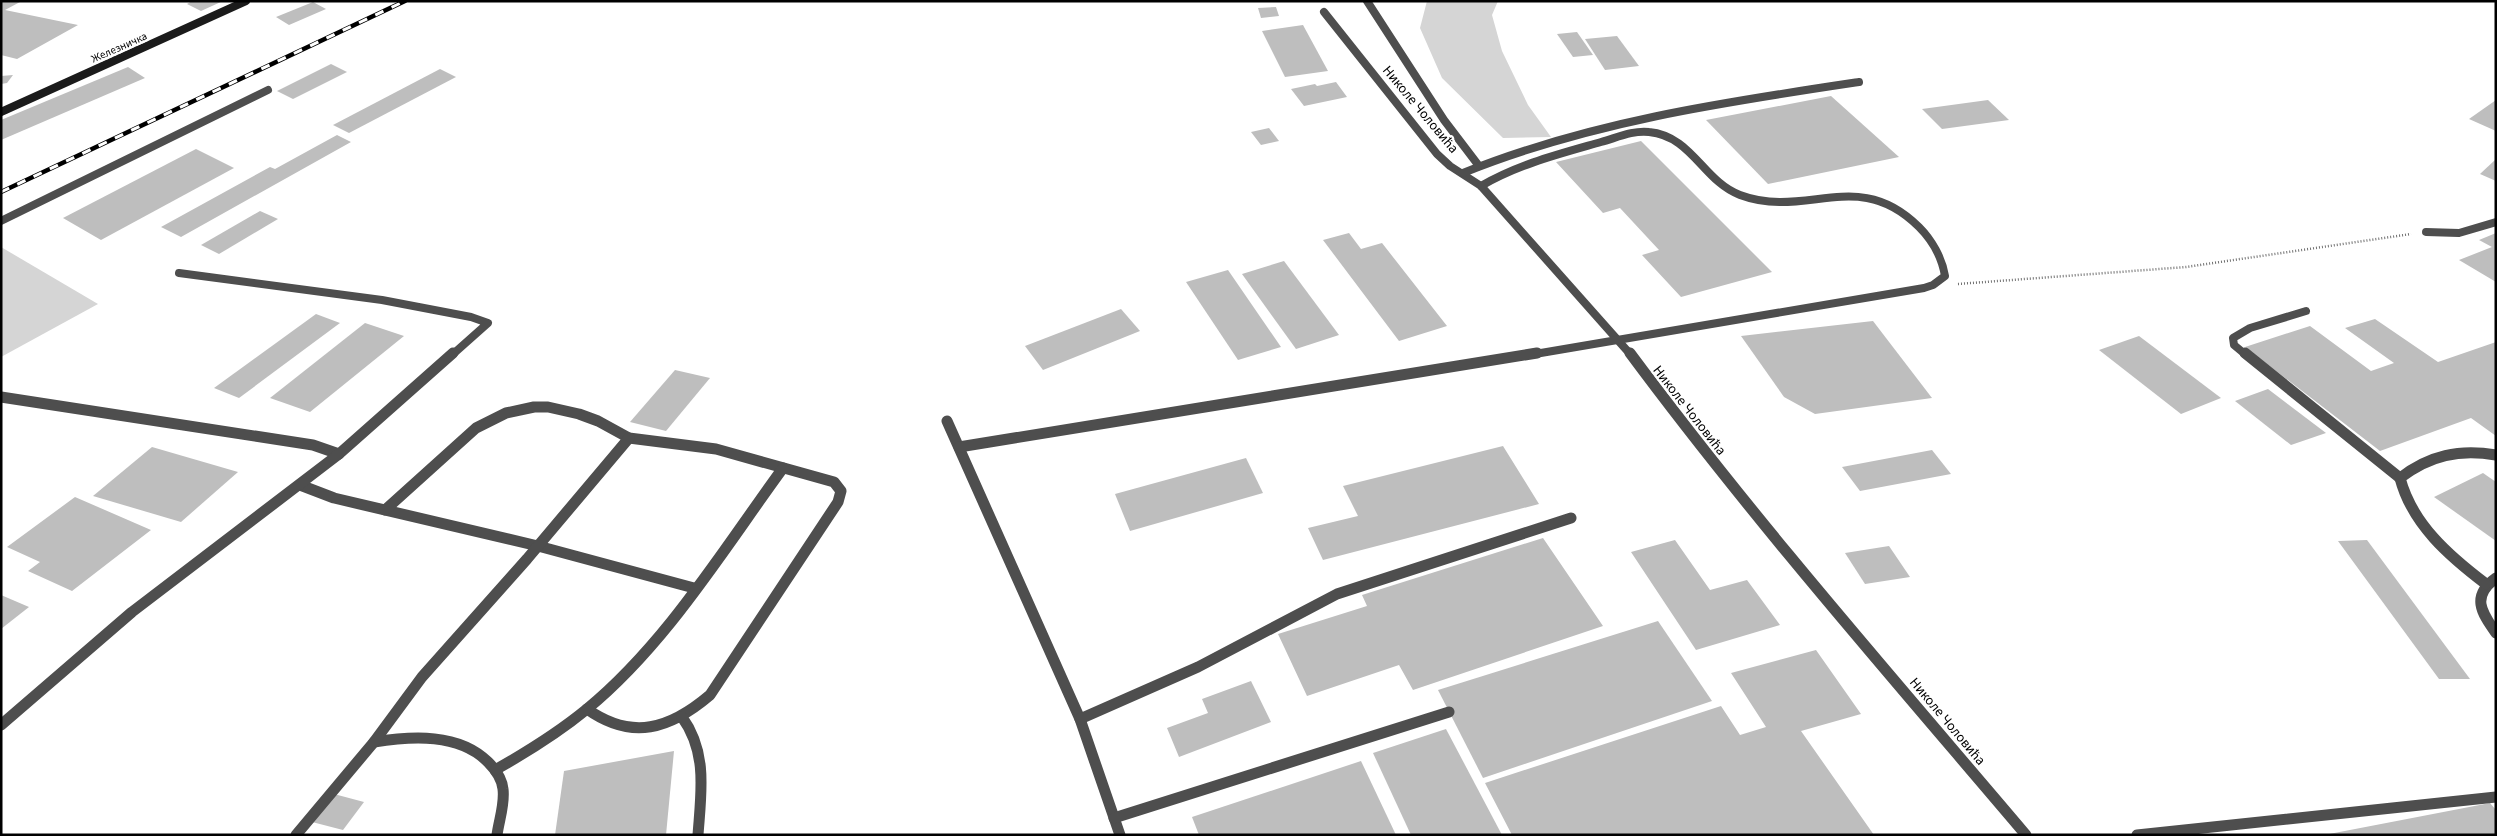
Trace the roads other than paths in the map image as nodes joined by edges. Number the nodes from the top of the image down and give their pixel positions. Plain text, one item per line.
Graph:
1 (246, 1) edge
2 (1367, 1) edge
3 (1324, 12) dead end
4 (1859, 82) dead end
5 (268, 90) dead end
6 (1, 112) edge
7 (1479, 166) junction
8 (1463, 173) junction
9 (1481, 186) junction
10 (1, 222) edge
11 (2496, 222) edge
12 (2426, 232) road end
13 (179, 273) dead end
14 (2306, 311) dead end
15 (1620, 340) junction
16 (1, 397) edge
17 (947, 421) dead end
18 (629, 438) junction
19 (959, 447) junction
20 (339, 454) junction
21 (2496, 455) edge
22 (784, 468) junction
23 (2400, 478) junction
24 (300, 485) junction
25 (385, 510) junction
26 (1571, 518) dead end
27 (538, 546) junction
28 (2491, 581) edge
29 (694, 588) junction
30 (2496, 633) edge
31 (587, 709) junction
32 (1449, 712) dead end
33 (682, 717) junction
34 (1080, 719) junction
35 (1, 725) edge
36 (374, 742) junction
37 (495, 770) junction
38 (2496, 796) edge
39 (1114, 818) junction
40 (2168, 833) edge
41 (296, 835) edge
42 (496, 835) edge
43 (698, 835) edge
44 (1120, 835) edge
45 (2026, 835) edge
46 (2137, 835) edge

1 - 6 street, Железничка
2 - 7 lane
3 - 8 lane, Николе Чоловића
4 - 7 lane
5 - 10 lane
7 - 8 lane
8 - 9 lane, Николе Чоловића
9 - 15 lane, Николе Чоловића
9 - 15 lane
11 - 12 lane
13 - 20 lane
14 - 23 lane
15 - 19 lane
15 - 45 lane, Николе Чоловића
16 - 20 lane
17 - 19 lane
18 - 22 lane
18 - 25 lane
18 - 27 lane
19 - 34 lane
20 - 24 lane
21 - 23 lane
22 - 29 lane
22 - 33 lane
23 - 28 lane
24 - 25 lane
24 - 35 lane
25 - 27 lane
26 - 34 lane
27 - 29 lane
27 - 36 lane
28 - 30 lane
29 - 31 lane
31 - 33 lane
31 - 37 lane
32 - 39 lane
33 - 43 lane
34 - 39 lane
36 - 37 lane
36 - 41 lane
37 - 42 lane
38 - 40 lane
39 - 44 lane
40 - 46 lane

